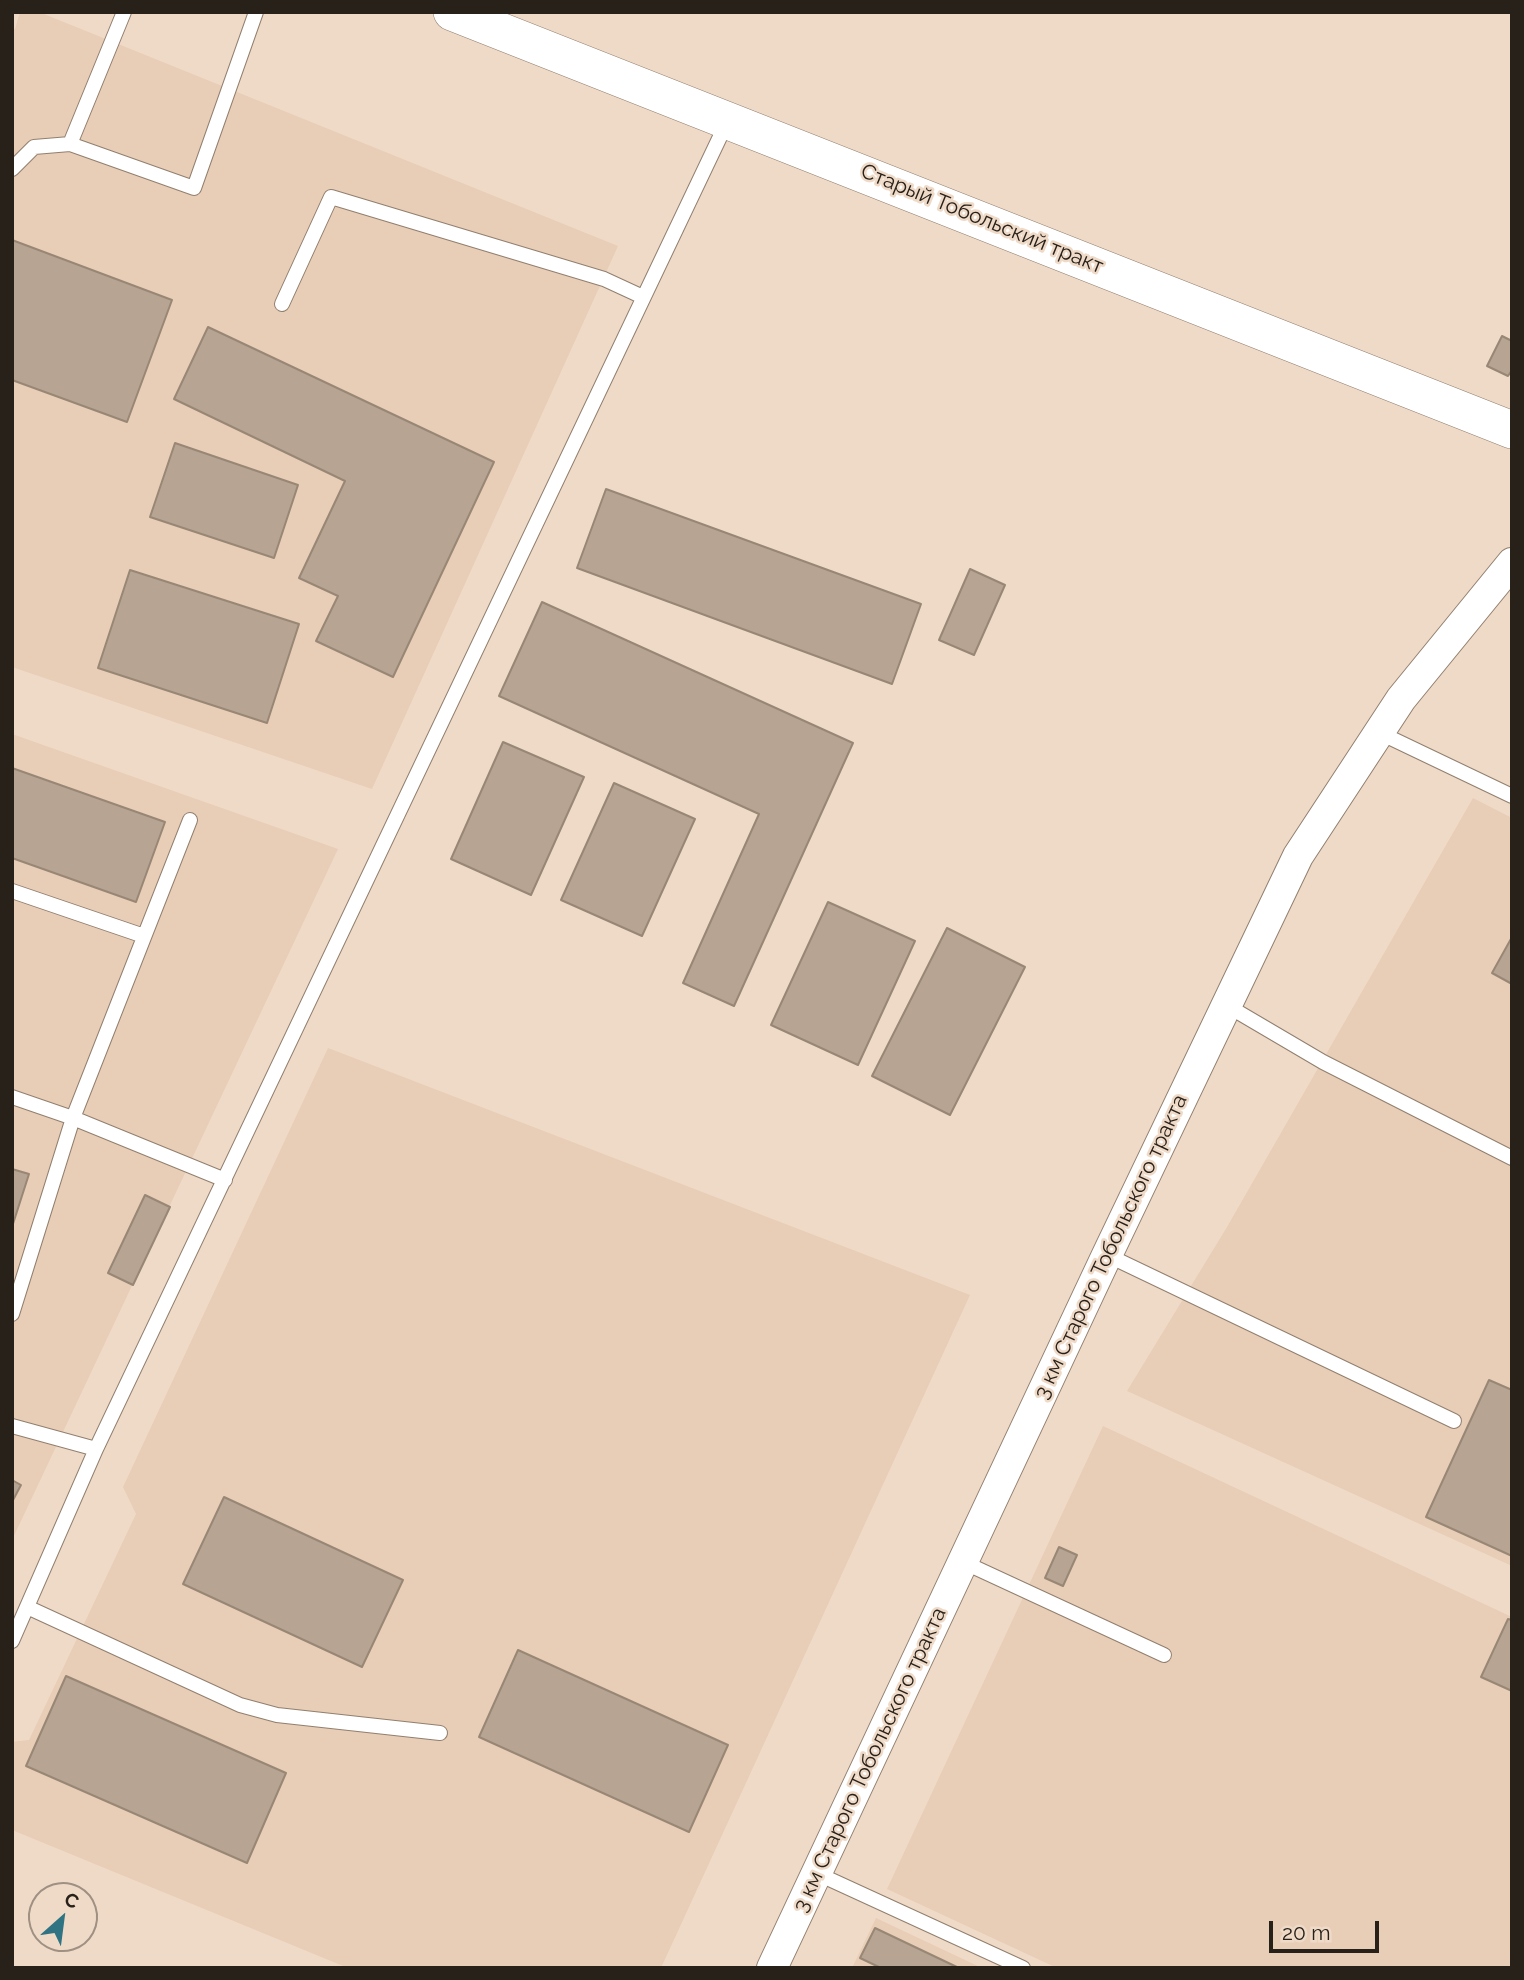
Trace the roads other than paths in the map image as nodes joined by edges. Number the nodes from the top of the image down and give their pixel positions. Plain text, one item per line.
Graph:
1 (124, 12) edge
2 (256, 12) edge
3 (452, 12) edge
4 (728, 119) junction
5 (70, 144) junction
6 (12, 169) edge
7 (643, 297) junction
8 (282, 304) dead end
9 (1512, 429) edge
10 (1512, 563) edge
11 (1378, 732) junction
12 (1512, 796) edge
13 (190, 820) dead end
14 (12, 891) edge
15 (144, 936) junction
16 (1226, 1005) junction
17 (12, 1097) edge
18 (73, 1118) junction
19 (1512, 1158) edge
20 (225, 1180) junction
21 (1107, 1255) junction
22 (12, 1314) edge
23 (1454, 1421) dead end
24 (12, 1426) edge
25 (96, 1449) junction
26 (963, 1562) junction
27 (27, 1607) junction
28 (12, 1641) edge
29 (1164, 1655) dead end
30 (440, 1733) dead end
31 (816, 1873) junction
32 (772, 1968) edge
33 (1023, 1968) edge

1 - 5 lane
2 - 5 lane
3 - 4 street, Старый Тобольский тракт
4 - 7 lane
4 - 9 street, Старый Тобольский тракт
5 - 6 lane
7 - 8 lane
7 - 20 lane
10 - 11 street, 3 км Старого Тобольского тракта
11 - 12 lane
11 - 16 street, 3 км Старого Тобольского тракта
13 - 15 lane
14 - 15 lane
15 - 18 lane
16 - 19 lane
16 - 21 street, 3 км Старого Тобольского тракта
17 - 18 lane
18 - 20 lane
18 - 22 lane
20 - 25 lane
21 - 23 lane
21 - 26 street, 3 км Старого Тобольского тракта
24 - 25 lane
25 - 27 lane
26 - 29 lane
26 - 31 street, 3 км Старого Тобольского тракта
27 - 28 lane
27 - 30 lane
31 - 32 street, 3 км Старого Тобольского тракта
31 - 33 lane

